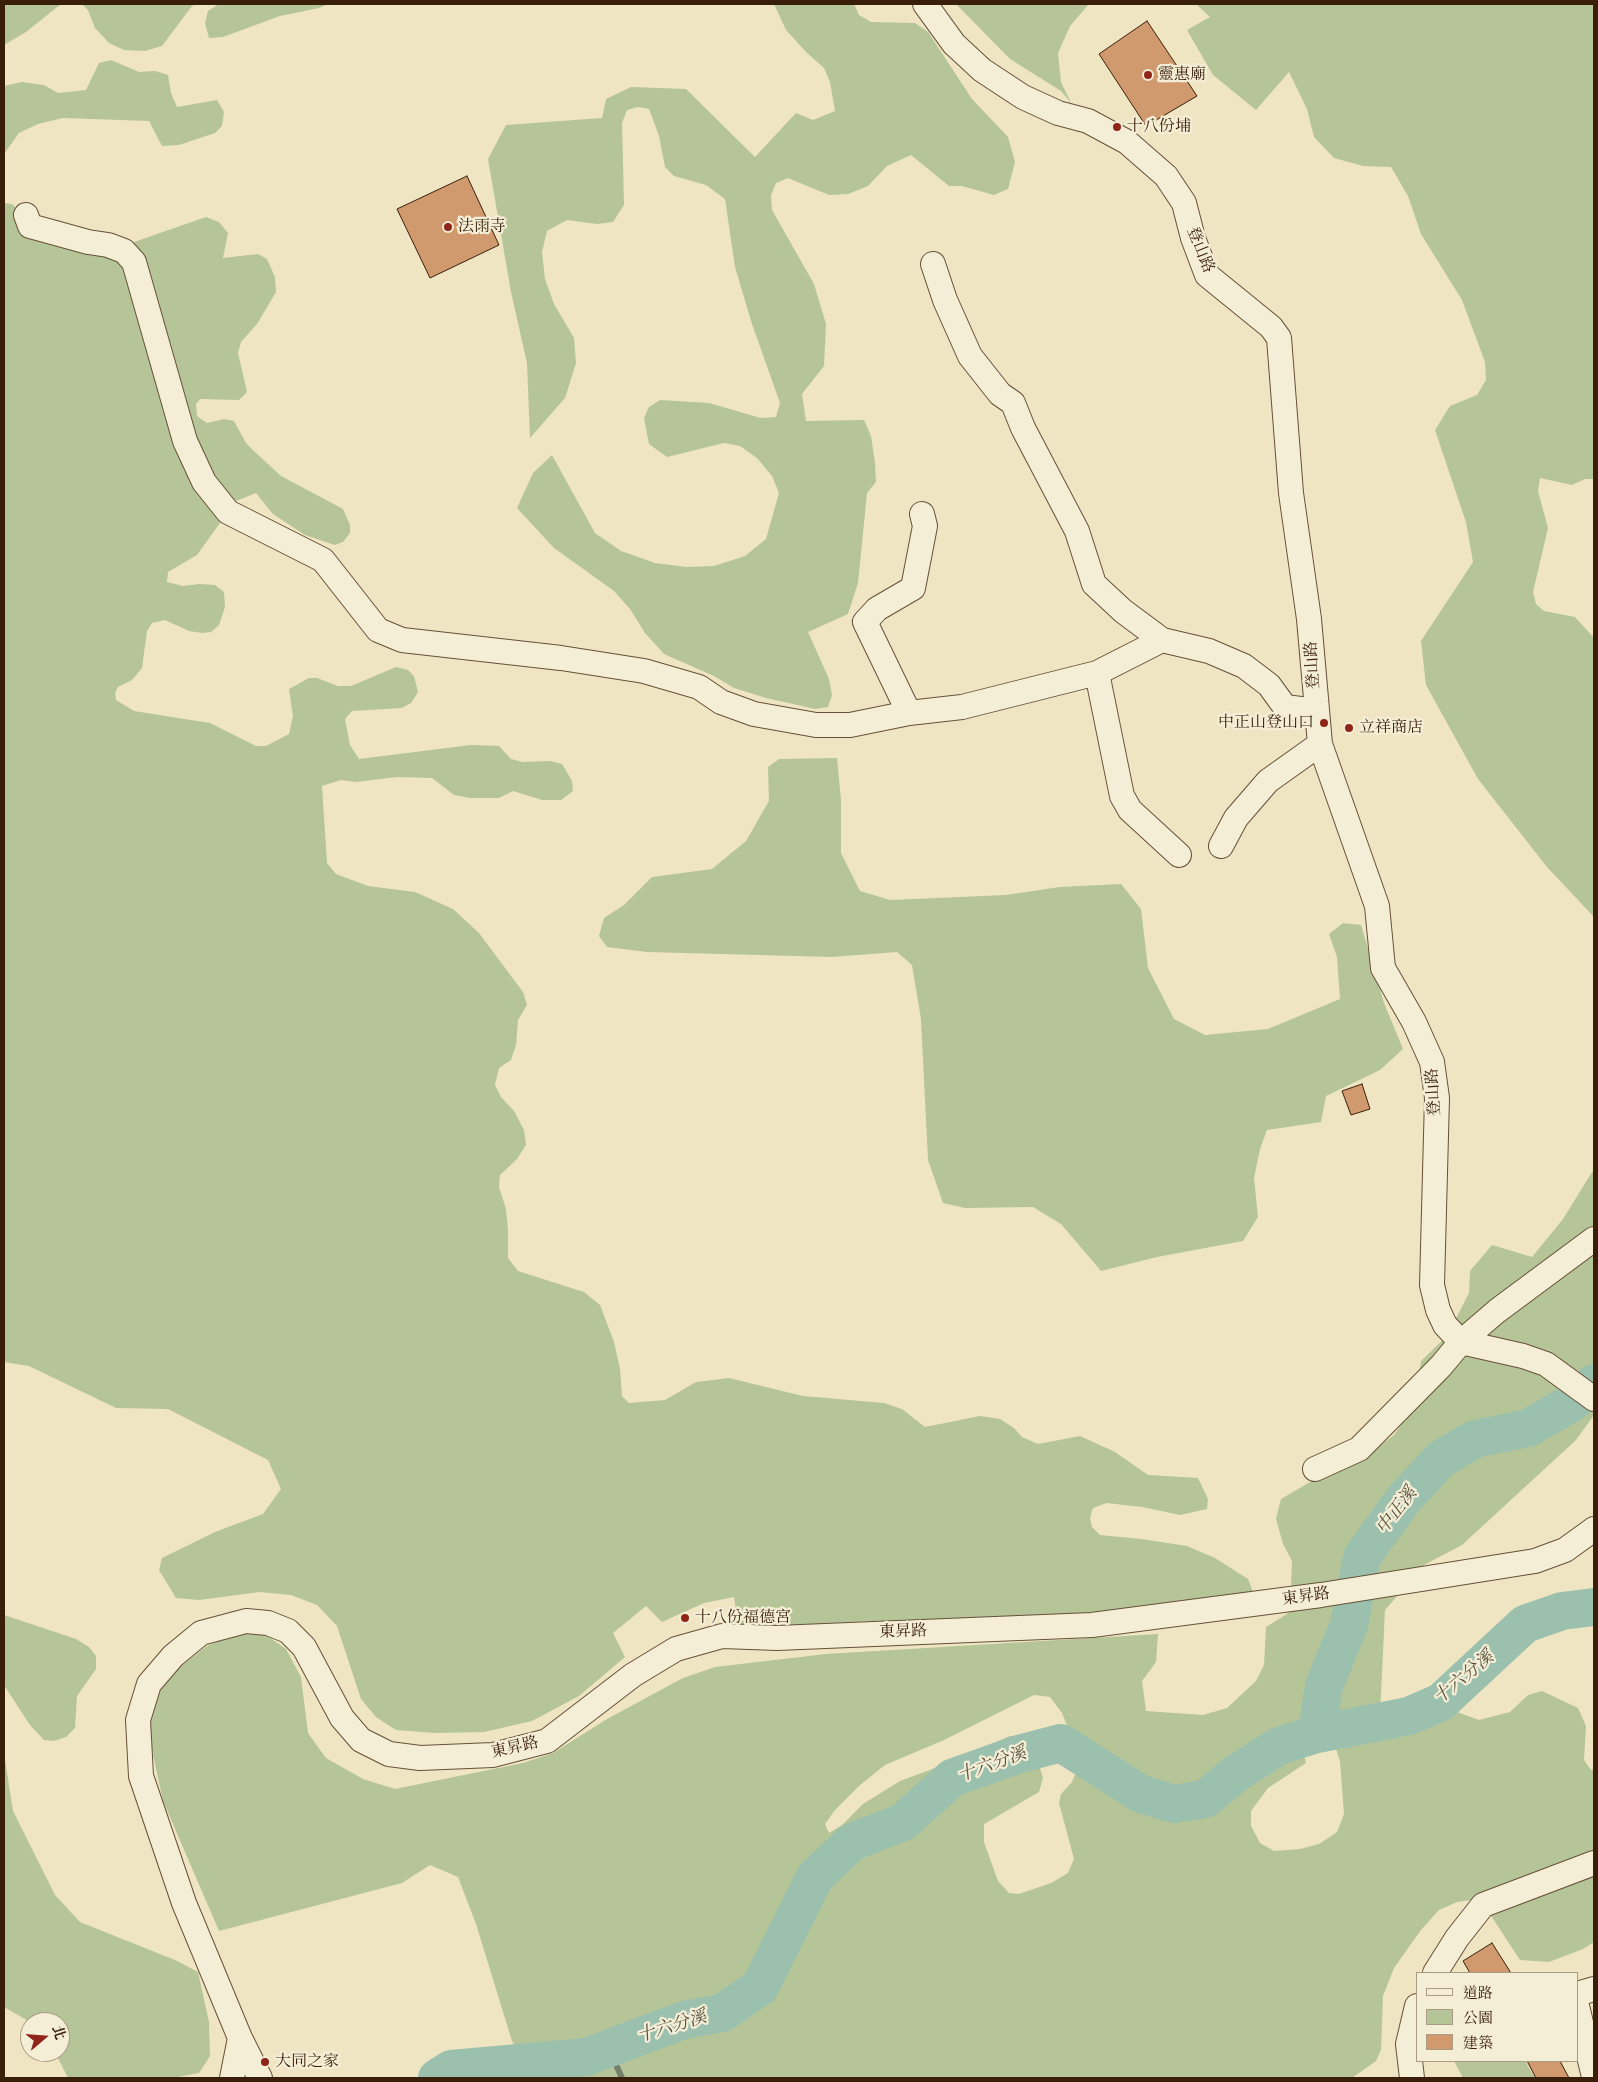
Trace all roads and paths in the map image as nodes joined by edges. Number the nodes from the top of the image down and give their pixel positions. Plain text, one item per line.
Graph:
1 (925, 4) edge
2 (26, 215) dead end
3 (933, 264) dead end
4 (922, 514) dead end
5 (1162, 640) junction
6 (1097, 673) junction
7 (1316, 711) junction
8 (909, 713) junction
9 (1320, 744) junction
10 (1221, 846) dead end
11 (1179, 855) dead end
12 (1594, 1239) edge
13 (1461, 1342) junction
14 (1586, 1393) edge
15 (1315, 1469) dead end
16 (1594, 1529) edge
17 (1594, 1863) edge
18 (1436, 1972) edge
19 (1594, 1989) edge
20 (1578, 1994) edge
21 (1416, 2010) edge
22 (1578, 2010) edge
23 (240, 2038) junction
24 (1594, 2076) edge
25 (1409, 2077) edge
26 (232, 2078) edge
27 (260, 2078) edge

1 - 7 street, 登山路
2 - 8 street
3 - 5 street
4 - 8 street
5 - 6 street
5 - 7 street
6 - 8 street
6 - 11 street
7 - 9 street, 登山路
9 - 10 street
9 - 13 street, 登山路
12 - 13 street
13 - 14 street
13 - 15 street
16 - 23 street, 東昇路
17 - 18 street
19 - 20 street
21 - 25 street
22 - 24 street
23 - 26 street
23 - 27 street, 東昇路

